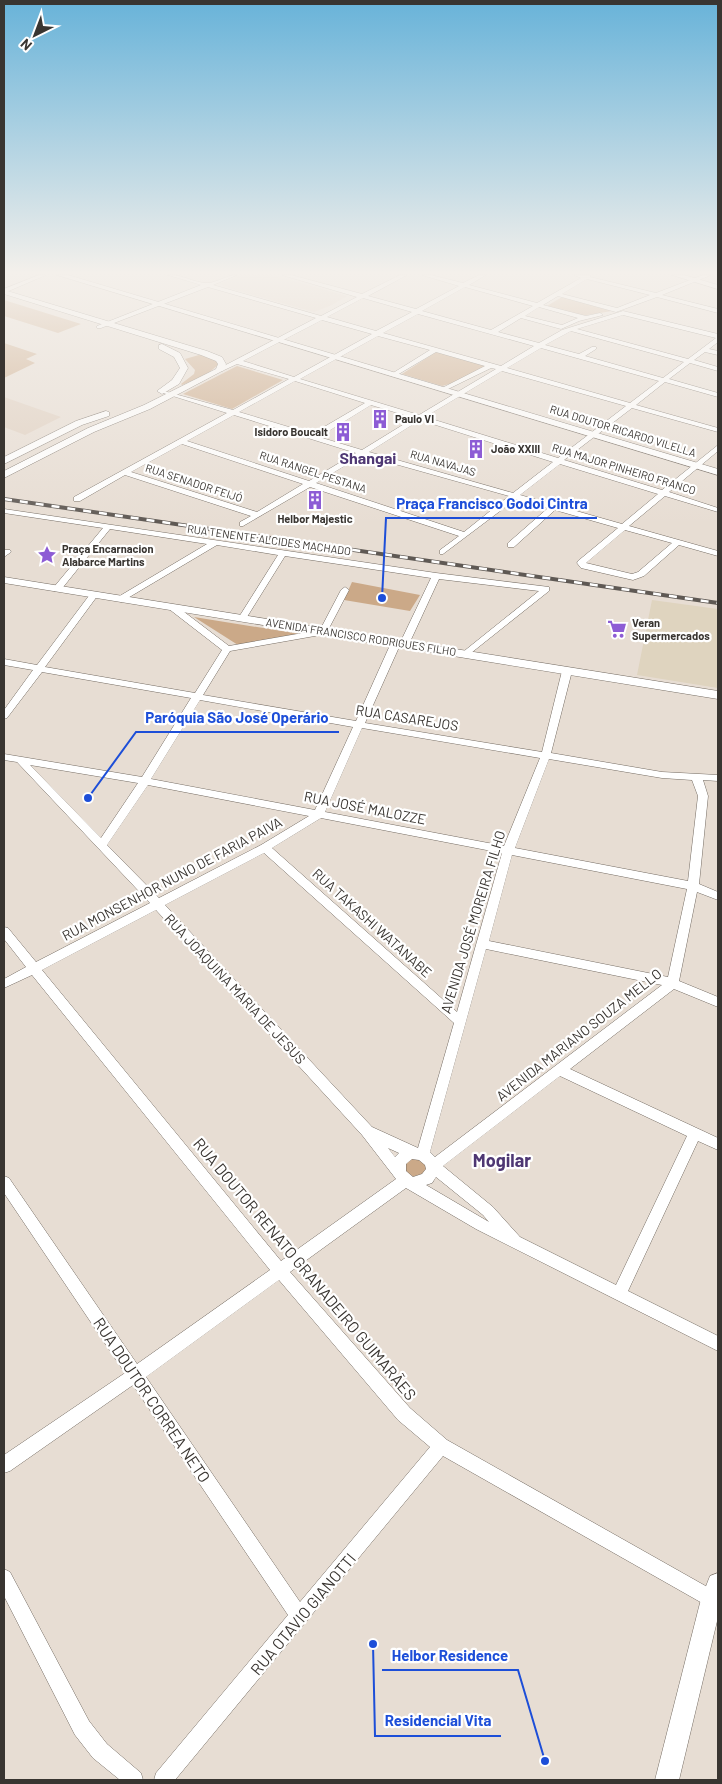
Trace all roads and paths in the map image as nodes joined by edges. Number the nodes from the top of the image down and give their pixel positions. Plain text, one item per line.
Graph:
1 (180, 358) edge
2 (215, 358) edge
3 (241, 358) edge
4 (334, 358) edge
5 (340, 358) edge
6 (421, 358) edge
7 (463, 358) edge
8 (507, 358) edge
9 (515, 358) edge
10 (590, 358) edge
11 (679, 358) edge
12 (693, 358) edge
13 (236, 361) junction
14 (689, 361) junction
15 (490, 366) junction
16 (499, 368) junction
17 (718, 369) edge
18 (220, 370) junction
19 (395, 374) junction
20 (294, 379) junction
21 (663, 379) junction
22 (444, 389) junction
23 (162, 391) junction
24 (459, 393) junction
25 (173, 394) junction
26 (718, 395) edge
27 (370, 403) junction
28 (630, 405) junction
29 (147, 407) junction
30 (131, 408) junction
31 (234, 413) junction
32 (420, 419) junction
33 (718, 430) edge
34 (592, 434) junction
35 (313, 437) junction
36 (182, 442) junction
37 (718, 447) edge
38 (362, 452) junction
39 (559, 460) junction
40 (4, 461) edge
41 (697, 465) junction
42 (4, 469) edge
43 (718, 472) edge
44 (125, 473) junction
45 (4, 475) edge
46 (4, 482) edge
47 (311, 483) junction
48 (664, 493) junction
49 (515, 496) junction
50 (77, 499) dead end
51 (554, 507) junction
52 (718, 510) edge
53 (4, 511) edge
54 (257, 515) junction
55 (243, 524) dead end
56 (624, 527) junction
57 (108, 528) junction
58 (465, 535) junction
59 (215, 543) junction
60 (678, 543) junction
61 (511, 545) dead end
62 (443, 552) dead end
63 (283, 553) junction
64 (718, 554) edge
65 (436, 576) junction
66 (4, 580) edge
67 (57, 589) junction
68 (345, 590) dead end
69 (94, 595) junction
70 (121, 599) junction
71 (172, 607) junction
72 (243, 617) junction
73 (323, 632) junction
74 (400, 643) junction
75 (227, 649) junction
76 (466, 654) junction
77 (4, 662) edge
78 (40, 668) junction
79 (567, 671) junction
80 (718, 695) edge
81 (198, 697) junction
82 (4, 716) edge
83 (358, 724) junction
84 (546, 755) junction
85 (4, 757) edge
86 (21, 761) junction
87 (696, 776) junction
88 (718, 778) edge
89 (145, 781) junction
90 (318, 815) junction
91 (101, 846) junction
92 (265, 848) junction
93 (508, 851) junction
94 (693, 886) junction
95 (718, 896) edge
96 (158, 904) junction
97 (4, 931) edge
98 (481, 944) junction
99 (34, 968) junction
100 (673, 983) junction
101 (4, 984) edge
102 (718, 1002) edge
103 (459, 1021) junction
104 (560, 1070) junction
105 (367, 1131) junction
106 (695, 1134) junction
107 (718, 1144) edge
108 (418, 1154) junction
109 (433, 1166) junction
110 (405, 1179) junction
111 (4, 1182) edge
112 (514, 1240) junction
113 (279, 1270) junction
114 (619, 1295) junction
115 (718, 1344) edge
116 (135, 1375) junction
117 (441, 1446) junction
118 (11, 1461) edge
119 (4, 1578) edge
120 (716, 1595) edge
121 (300, 1617) junction
122 (134, 1780) edge
123 (163, 1780) edge
124 (666, 1780) edge

1 - 23 main road
2 - 18 main road
3 - 13 street
4 - 20 street
5 - 19 street, RUA DOUTOR RICARDO VILELLA
6 - 19 street
7 - 15 street
8 - 15 street
9 - 16 street
10 - 21 street
11 - 14 street
12 - 14 street
13 - 18 street
13 - 20 street, RUA MAJOR PINHEIRO FRANCO
14 - 17 street
14 - 21 street
15 - 16 street
15 - 22 street
16 - 24 street
16 - 28 street
18 - 25 main road
19 - 22 street, RUA DOUTOR RICARDO VILELLA
20 - 27 street, RUA MAJOR PINHEIRO FRANCO
20 - 31 street
21 - 26 street
21 - 28 street
22 - 24 street, RUA DOUTOR RICARDO VILELLA
23 - 25 street, RUA NAVAJAS
23 - 30 main road
24 - 32 street
24 - 34 street, RUA DOUTOR RICARDO VILELLA
25 - 29 main road
25 - 31 street, RUA NAVAJAS
27 - 32 street, RUA MAJOR PINHEIRO FRANCO
27 - 35 street
28 - 33 street
28 - 34 street
29 - 45 main road
29 - 46 main road
30 - 40 main road
30 - 42 main road
31 - 35 street, RUA NAVAJAS
31 - 36 street
32 - 38 street
32 - 39 street, RUA MAJOR PINHEIRO FRANCO
34 - 39 street
34 - 41 street, RUA DOUTOR RICARDO VILELLA
35 - 38 street, RUA NAVAJAS
36 - 44 street
36 - 47 street, RUA RANGEL PESTANA
37 - 41 street
38 - 47 street
38 - 49 street, RUA NAVAJAS
39 - 48 street, RUA MAJOR PINHEIRO FRANCO
39 - 49 street
41 - 43 street, RUA DOUTOR RICARDO VILELLA
41 - 48 street
44 - 50 street
44 - 54 street, RUA SENADOR FEIJÓ
47 - 54 street
47 - 58 street, RUA RANGEL PESTANA
48 - 52 street, RUA MAJOR PINHEIRO FRANCO
48 - 56 street
49 - 51 street, RUA NAVAJAS
49 - 58 street
51 - 56 street, RUA NAVAJAS
51 - 61 street
53 - 57 street, RUA TENENTE ALCIDES MACHADO
54 - 55 street
56 - 60 street, RUA NAVAJAS
56 - 60 street
57 - 59 street, RUA TENENTE ALCIDES MACHADO
57 - 67 street
58 - 62 street
59 - 63 street, RUA TENENTE ALCIDES MACHADO
59 - 70 street
60 - 64 street, RUA NAVAJAS
63 - 65 street, RUA TENENTE ALCIDES MACHADO
63 - 72 street
65 - 74 street
65 - 76 street, RUA TENENTE ALCIDES MACHADO
66 - 67 main road, AVENIDA FRANCISCO RODRIGUES FILHO
67 - 69 main road, AVENIDA FRANCISCO RODRIGUES FILHO
68 - 73 street
69 - 70 main road, AVENIDA FRANCISCO RODRIGUES FILHO
69 - 78 street
70 - 71 main road, AVENIDA FRANCISCO RODRIGUES FILHO
71 - 72 main road, AVENIDA FRANCISCO RODRIGUES FILHO
71 - 75 street
72 - 73 main road, AVENIDA FRANCISCO RODRIGUES FILHO
73 - 74 main road, AVENIDA FRANCISCO RODRIGUES FILHO
73 - 75 street
74 - 76 main road, AVENIDA FRANCISCO RODRIGUES FILHO
74 - 83 street
75 - 81 street
76 - 79 main road, AVENIDA FRANCISCO RODRIGUES FILHO
77 - 78 street, RUA CASAREJOS
78 - 81 street, RUA CASAREJOS
78 - 82 street
79 - 80 main road, AVENIDA FRANCISCO RODRIGUES FILHO
79 - 84 street, AVENIDA JOSÉ MOREIRA FILHO
81 - 83 street, RUA CASAREJOS
81 - 89 street
83 - 84 street, RUA CASAREJOS
83 - 90 street
84 - 87 street, RUA CASAREJOS
84 - 93 street, AVENIDA JOSÉ MOREIRA FILHO
85 - 86 street, RUA JOSÉ MALOZZE
86 - 89 street, RUA JOSÉ MALOZZE
86 - 91 street, RUA JOAQUINA MARIA DE JESUS
87 - 88 street, RUA CASAREJOS
87 - 94 street, AVENIDA MARIANO SOUZA MELLO
89 - 90 street, RUA JOSÉ MALOZZE
89 - 91 street
90 - 92 street, RUA MONSENHOR NUNO DE FARIA PAIVA
90 - 93 street, RUA JOSÉ MALOZZE
91 - 96 street, RUA JOAQUINA MARIA DE JESUS
92 - 96 street, RUA MONSENHOR NUNO DE FARIA PAIVA
92 - 103 street, RUA TAKASHI WATANABE
93 - 94 street, RUA JOSÉ MALOZZE
93 - 98 street, AVENIDA JOSÉ MOREIRA FILHO
94 - 95 street, RUA JOSÉ MALOZZE
94 - 100 street, AVENIDA MARIANO SOUZA MELLO
96 - 99 street, RUA MONSENHOR NUNO DE FARIA PAIVA
96 - 105 street, RUA JOAQUINA MARIA DE JESUS
97 - 99 street, RUA DOUTOR RENATO GRANADEIRO GUIMARÃES
98 - 100 street
98 - 103 street, AVENIDA JOSÉ MOREIRA FILHO
99 - 101 street, RUA MONSENHOR NUNO DE FARIA PAIVA
99 - 113 street, RUA DOUTOR RENATO GRANADEIRO GUIMARÃES
100 - 102 street
100 - 104 street, AVENIDA MARIANO SOUZA MELLO
103 - 108 street, AVENIDA JOSÉ MOREIRA FILHO
104 - 106 street
104 - 109 street, AVENIDA MARIANO SOUZA MELLO
105 - 108 street
105 - 110 street, RUA JOAQUINA MARIA DE JESUS
106 - 107 street
106 - 114 street
108 - 109 street
108 - 110 street
109 - 110 street
109 - 112 street
110 - 112 street
110 - 113 street
111 - 116 street, RUA DOUTOR CORREA NETO
112 - 114 street
113 - 116 street
113 - 117 street, RUA DOUTOR RENATO GRANADEIRO GUIMARÃES
114 - 115 street
116 - 118 street
116 - 121 street, RUA DOUTOR CORREA NETO
117 - 120 street, RUA DOUTOR RENATO GRANADEIRO GUIMARÃES
117 - 121 street, RUA OTAVIO GIANOTTI
119 - 122 street
120 - 124 street
121 - 123 street, RUA OTAVIO GIANOTTI

